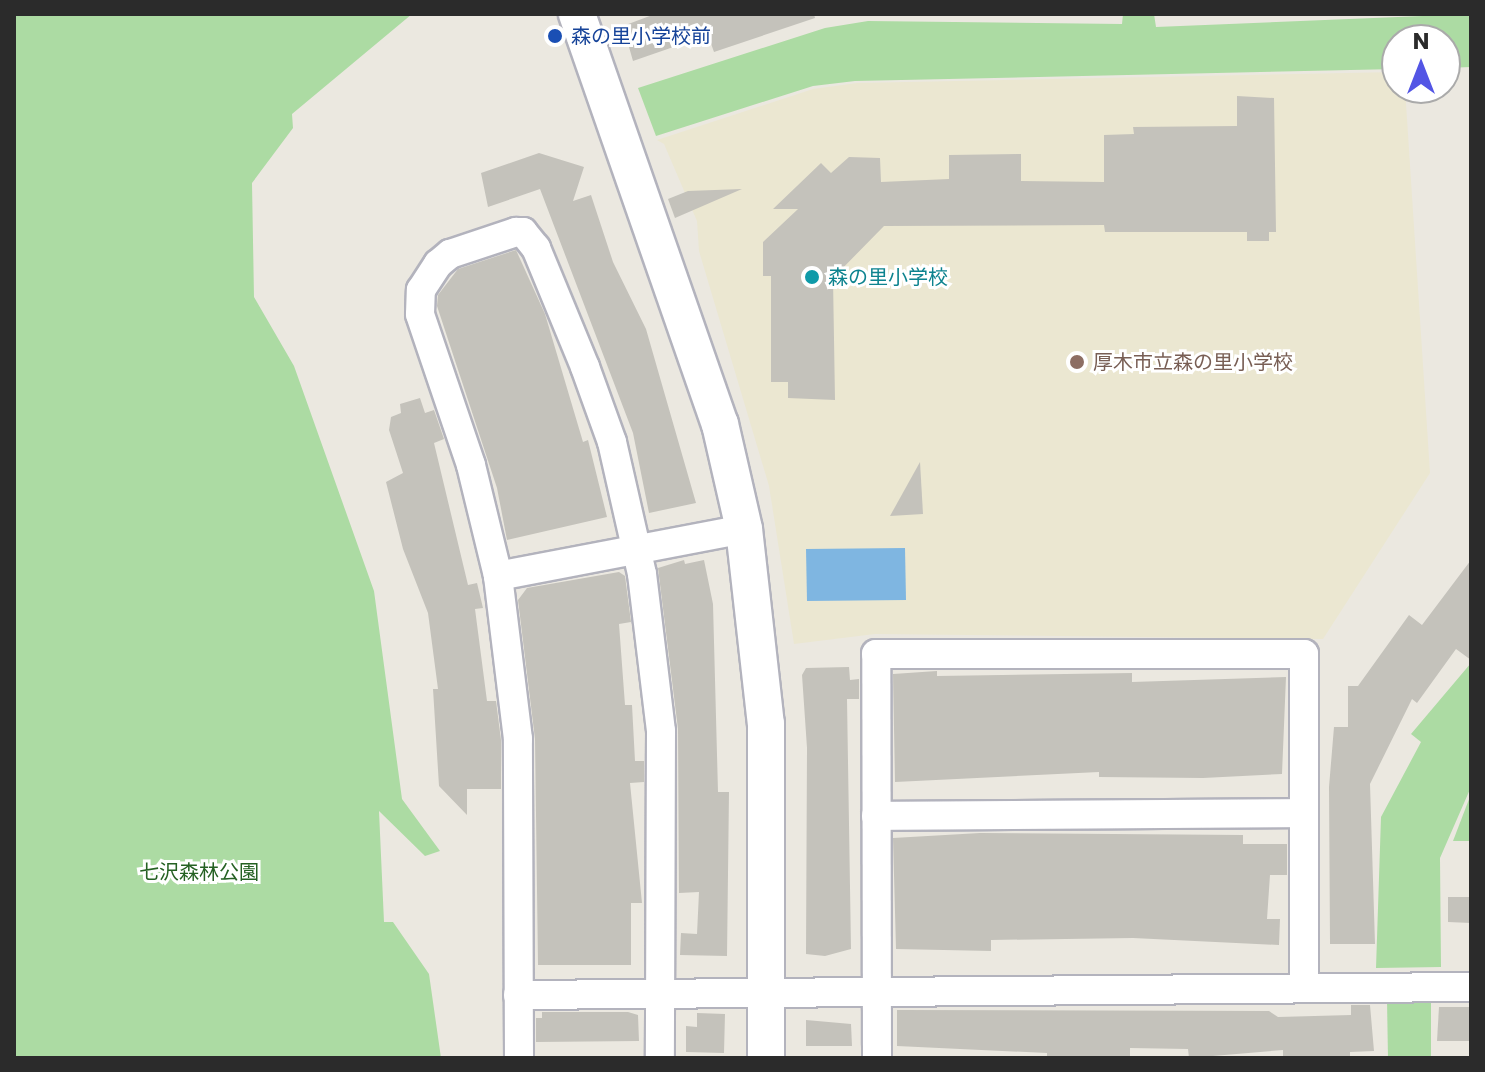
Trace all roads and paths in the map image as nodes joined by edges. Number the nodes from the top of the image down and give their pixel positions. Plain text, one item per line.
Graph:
1 (577, 14) edge
2 (744, 529) junction
3 (637, 547) junction
4 (498, 576) junction
5 (1302, 813) junction
6 (876, 816) junction
7 (1304, 987) junction
8 (1471, 987) edge
9 (876, 992) junction
10 (660, 993) junction
11 (766, 993) junction
12 (518, 995) junction
13 (519, 1058) edge
14 (660, 1058) edge
15 (766, 1058) edge
16 (877, 1058) edge

1 - 2 street
2 - 3 street
2 - 11 street
3 - 4 street
3 - 4 street
3 - 10 street
4 - 12 street
5 - 6 street
5 - 6 street
5 - 7 street
6 - 9 street
7 - 8 street
7 - 9 street
9 - 11 street
9 - 16 street
10 - 11 street
10 - 12 street
10 - 14 street
11 - 15 street
12 - 13 street

